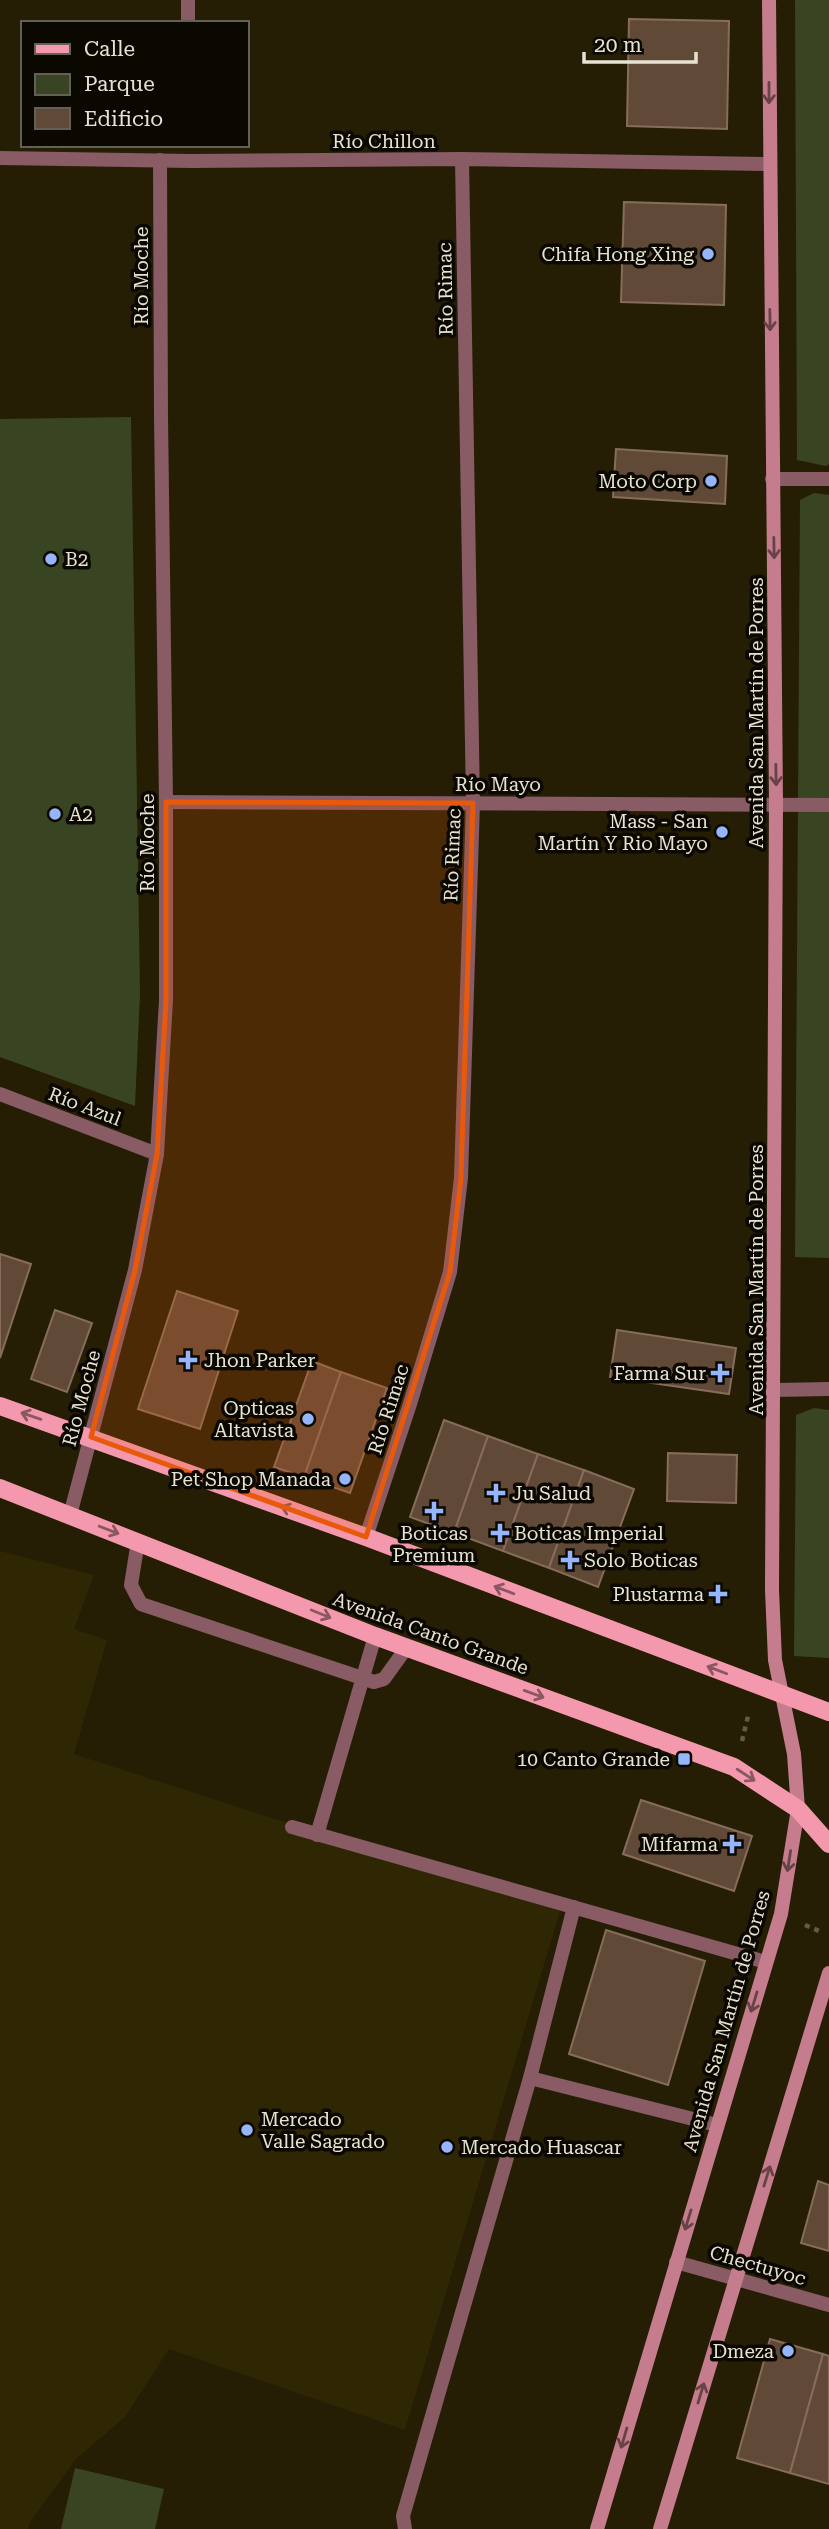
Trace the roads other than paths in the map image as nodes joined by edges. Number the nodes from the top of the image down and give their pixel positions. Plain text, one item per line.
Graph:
1 (188, 0) edge
2 (769, 0) edge
3 (188, 21) edge
4 (191, 147) edge
5 (0, 158) edge
6 (462, 159) junction
7 (160, 160) junction
8 (191, 161) junction
9 (769, 164) junction
10 (772, 479) junction
11 (829, 479) edge
12 (166, 802) junction
13 (473, 803) junction
14 (776, 804) junction
15 (829, 805) edge
16 (0, 1094) edge
17 (157, 1154) junction
18 (829, 1389) edge
19 (775, 1390) junction
20 (0, 1406) edge
21 (91, 1437) junction
22 (0, 1488) edge
23 (71, 1515) junction
24 (366, 1537) junction
25 (138, 1541) junction
26 (375, 1636) junction
27 (407, 1647) junction
28 (363, 1679) junction
29 (781, 1693) junction
30 (829, 1712) edge
31 (798, 1809) junction
32 (292, 1827) dead end
33 (317, 1835) junction
34 (829, 1844) edge
35 (575, 1907) junction
36 (766, 1962) junction
37 (829, 1973) edge
38 (530, 2078) junction
39 (716, 2125) junction
40 (676, 2262) junction
41 (736, 2278) junction
42 (829, 2305) edge
43 (405, 2529) edge
44 (597, 2529) edge
45 (660, 2529) edge

1 - 3 street
2 -> 9 main road, Avenida San Martín de Porres
4 - 8 street
5 - 7 street, Río Chillon
6 - 8 street, Río Chillon
6 - 9 street, Río Chillon
6 - 13 street, Río Rimac
7 - 8 street, Río Chillon
7 - 12 street, Río Moche
9 -> 10 main road, Avenida San Martín de Porres
10 - 11 street
10 -> 14 main road, Avenida San Martín de Porres
12 - 13 street, Río Mayo
12 - 17 street, Río Moche
13 - 14 street, Río Mayo
13 - 24 street, Río Rimac
14 - 15 street, Río Mayo
14 - 19 main road, Avenida San Martín de Porres
16 - 17 street, Río Azul
17 - 21 street, Río Moche
18 - 19 street
19 - 29 main road, Avenida San Martín de Porres
21 -> 20 main road
21 - 23 street, Río Moche
24 -> 21 main road
22 - 23 main road, Avenida Canto Grande
23 -> 25 main road, Avenida Canto Grande
29 -> 24 main road
25 -> 26 main road, Avenida Canto Grande
25 - 28 street
26 - 27 main road, Avenida Canto Grande
26 - 28 street
27 - 28 street
27 -> 31 main road, Avenida Canto Grande
28 - 33 street
29 - 30 main road
29 - 31 main road, Avenida San Martín de Porres
31 - 34 main road, Avenida Canto Grande
31 -> 36 main road, Avenida San Martín de Porres
32 - 33 street
33 - 35 street
35 - 36 street
35 - 38 street
36 -> 39 main road, Avenida San Martín de Porres
41 -> 37 main road
38 - 39 street
38 - 43 street
39 -> 40 main road, Avenida San Martín de Porres
40 - 41 street, Chectuyoc
40 -> 44 main road, Avenida San Martín de Porres
41 - 42 street, Chectuyoc
45 -> 41 main road

